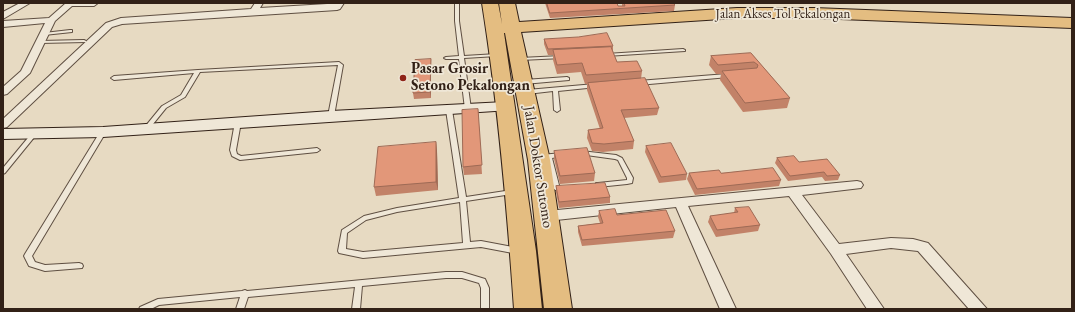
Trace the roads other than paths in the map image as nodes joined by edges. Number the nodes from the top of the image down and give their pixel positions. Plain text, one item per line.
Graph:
1 (26, 3) edge
2 (70, 3) edge
3 (94, 3) edge
4 (340, 3) edge
5 (458, 3) edge
6 (256, 7) edge
7 (3, 16) edge
8 (52, 20) junction
9 (1072, 23) edge
10 (3, 24) edge
11 (558, 28) junction
12 (1072, 29) edge
13 (70, 31) dead end
14 (506, 31) edge
15 (42, 38) junction
16 (84, 41) dead end
17 (683, 50) dead end
18 (600, 55) edge
19 (462, 57) junction
20 (564, 57) edge
21 (446, 58) dead end
22 (198, 71) junction
23 (736, 76) edge
24 (114, 78) dead end
25 (3, 79) edge
26 (17, 79) junction
27 (567, 79) dead end
28 (634, 83) edge
29 (603, 85) edge
30 (524, 87) junction
31 (555, 89) junction
32 (3, 92) edge
33 (505, 107) junction
34 (468, 109) junction
35 (449, 110) junction
36 (557, 110) dead end
37 (331, 116) junction
38 (238, 122) junction
39 (3, 126) edge
40 (147, 128) junction
41 (103, 132) junction
42 (3, 134) edge
43 (34, 134) junction
44 (317, 150) dead end
45 (543, 157) junction
46 (3, 172) edge
47 (857, 185) dead end
48 (591, 186) edge
49 (516, 192) junction
50 (793, 192) junction
51 (463, 200) junction
52 (680, 202) junction
53 (547, 216) junction
54 (467, 246) junction
55 (836, 250) junction
56 (526, 253) junction
57 (79, 266) dead end
58 (359, 283) junction
59 (245, 293) junction
60 (143, 309) edge
61 (240, 309) edge
62 (356, 309) edge
63 (485, 309) edge
64 (528, 309) edge
65 (558, 309) edge
66 (728, 309) edge
67 (876, 309) edge
68 (979, 309) edge

1 - 7 street
2 - 3 street
2 - 8 street
4 - 6 street
5 - 19 lane
6 - 39 street
8 - 10 street
8 - 15 street
9 - 11 highway, Jalan Akses Tol Pekalongan
11 - 12 highway, Jalan Akses Tol Pekalongan
11 - 14 highway, Jalan Akses Tol Pekalongan
11 - 14 highway
13 - 15 lane
14 - 19 lane
14 - 20 lane
14 - 30 highway, Jalan Doktor Sutomo
14 - 33 highway, Jalan Doktor Sutomo
15 - 16 lane
15 - 26 street
17 - 18 lane
19 - 21 lane
19 - 34 lane
22 - 24 lane
22 - 37 lane
22 - 40 lane
23 - 28 lane
25 - 26 street
26 - 32 street
27 - 30 lane
29 - 31 lane
30 - 31 lane
30 - 45 highway, Jalan Doktor Sutomo
31 - 36 lane
33 - 34 street
33 - 49 highway, Jalan Doktor Sutomo
34 - 35 street
35 - 37 street
35 - 51 lane
37 - 38 street
38 - 40 street
38 - 44 lane
40 - 41 street
41 - 43 street
41 - 57 lane
42 - 43 street
43 - 46 lane
45 - 48 lane
45 - 53 highway, Jalan Doktor Sutomo
47 - 50 street
49 - 51 lane
49 - 56 highway, Jalan Doktor Sutomo
50 - 52 street
50 - 55 street
51 - 54 lane
51 - 54 lane
52 - 53 street
52 - 66 street
53 - 65 highway, Jalan Doktor Sutomo
54 - 56 lane
55 - 67 street
55 - 68 street
56 - 64 highway, Jalan Doktor Sutomo
58 - 59 lane
58 - 62 lane
58 - 63 lane
59 - 60 lane
59 - 61 lane

